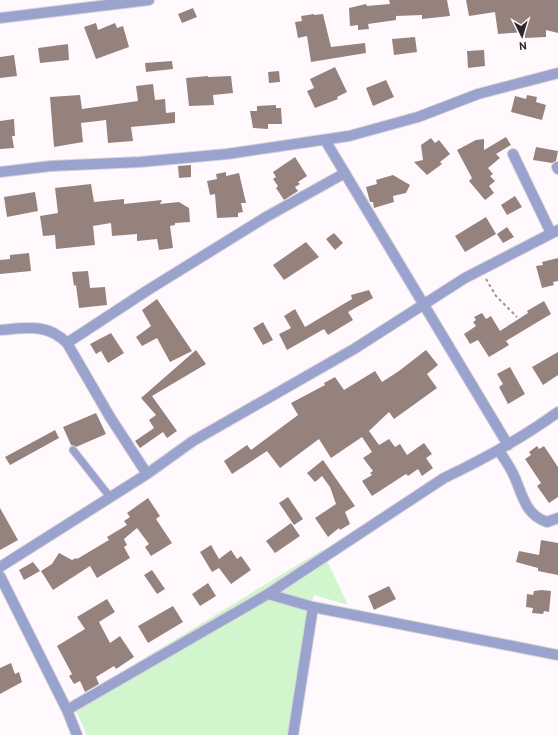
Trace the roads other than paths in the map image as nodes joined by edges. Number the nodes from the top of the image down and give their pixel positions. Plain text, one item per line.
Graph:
1 (149, 0) edge
2 (0, 18) edge
3 (558, 72) edge
4 (325, 140) junction
5 (513, 154) dead end
6 (0, 172) edge
7 (346, 173) junction
8 (554, 231) edge
9 (424, 304) junction
10 (0, 330) edge
11 (67, 343) junction
12 (558, 412) edge
13 (503, 448) junction
14 (73, 450) dead end
15 (147, 474) junction
16 (110, 497) junction
17 (558, 518) edge
18 (0, 567) edge
19 (0, 576) edge
20 (268, 594) junction
21 (313, 607) junction
22 (558, 655) edge
23 (67, 710) junction
24 (77, 735) edge
25 (294, 735) edge

1 - 2 street
3 - 4 street
4 - 6 street
4 - 7 street
5 - 8 street
7 - 9 street
7 - 11 street
8 - 9 street
9 - 13 street
9 - 15 street
10 - 11 street
11 - 15 street
12 - 13 street
13 - 17 street
13 - 20 street
14 - 16 lane
15 - 16 street
16 - 18 street
19 - 23 street
20 - 21 street
20 - 23 street
21 - 22 street
21 - 25 street
23 - 24 street

